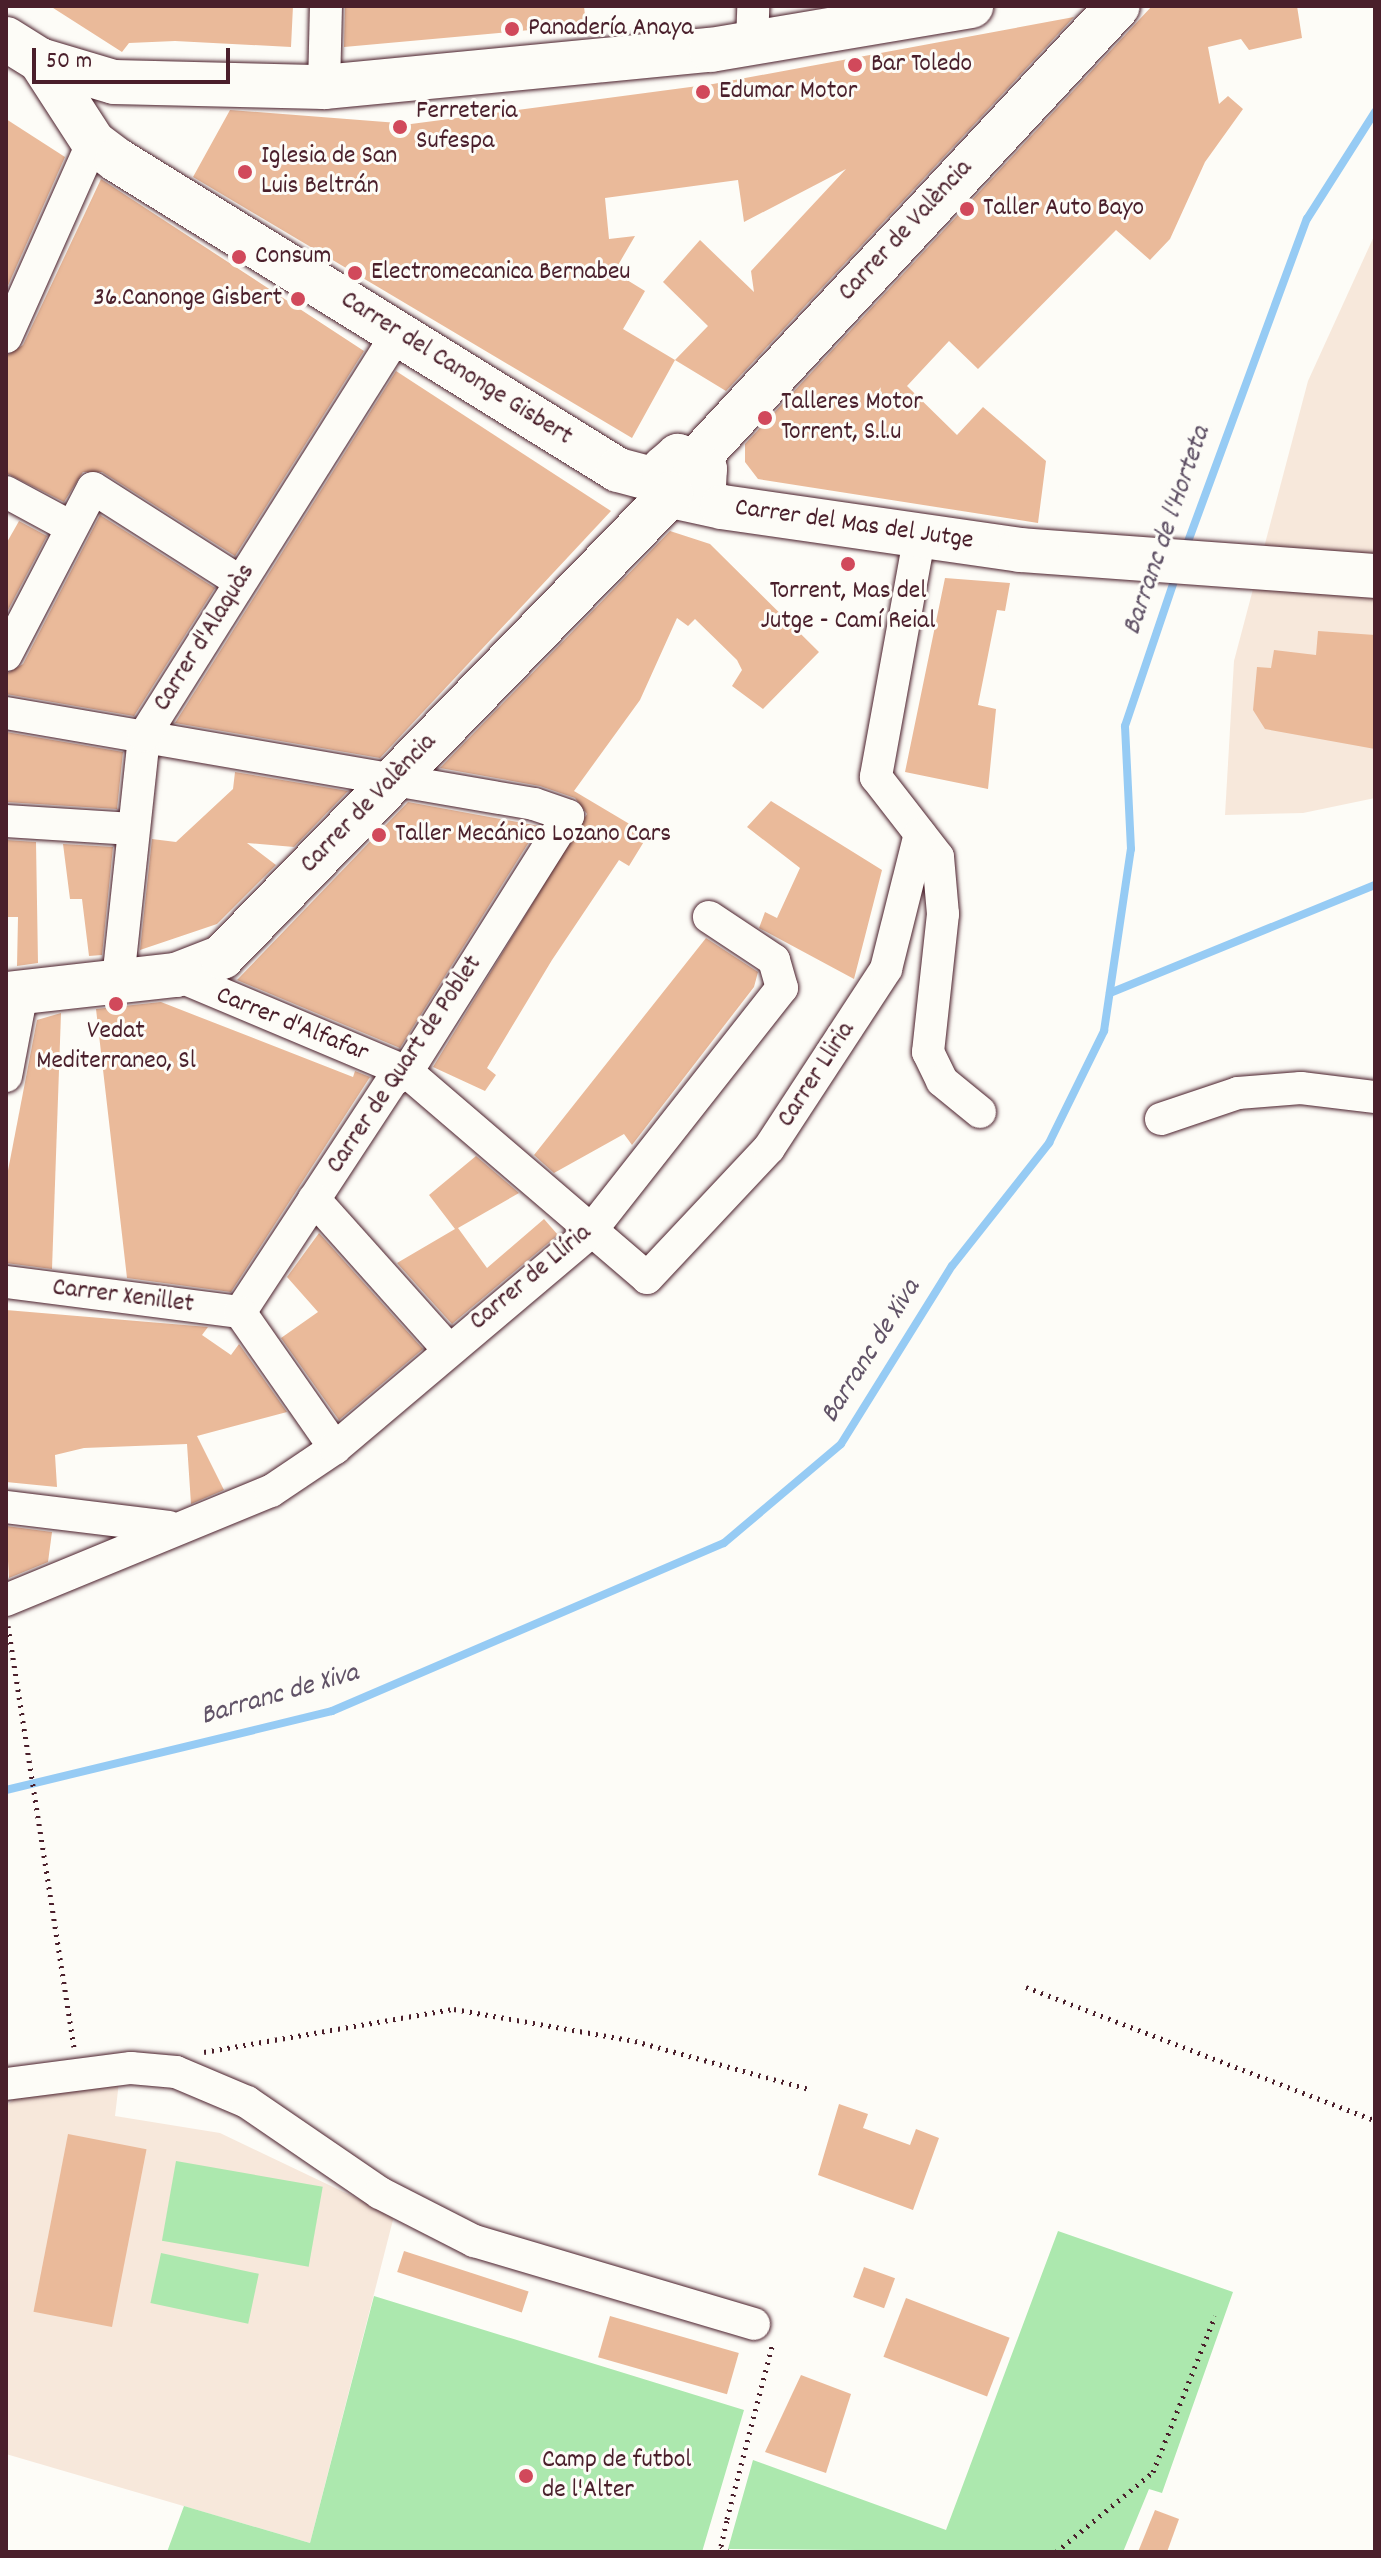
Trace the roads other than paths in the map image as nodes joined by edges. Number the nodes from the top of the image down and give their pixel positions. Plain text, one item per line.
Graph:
1 (326, 6) edge
2 (971, 6) edge
3 (1118, 6) edge
4 (753, 25) edge
5 (23, 50) edge
6 (114, 82) junction
7 (324, 87) junction
8 (93, 142) junction
9 (398, 333) junction
10 (6, 337) edge
11 (680, 483) junction
12 (6, 492) edge
13 (71, 527) junction
14 (920, 534) junction
15 (1371, 576) edge
16 (239, 581) junction
17 (6, 655) edge
18 (6, 713) edge
19 (144, 736) junction
20 (393, 779) junction
21 (6, 821) edge
22 (133, 829) junction
23 (920, 834) junction
24 (709, 917) dead end
25 (176, 975) junction
26 (118, 980) junction
27 (14, 993) edge
28 (407, 1072) junction
29 (6, 1076) edge
30 (1375, 1097) edge
31 (980, 1112) dead end
32 (1161, 1119) dead end
33 (314, 1199) junction
34 (589, 1233) junction
35 (647, 1278) joint
36 (6, 1282) edge
37 (240, 1312) junction
38 (448, 1349) junction
39 (335, 1448) junction
40 (6, 1507) edge
41 (169, 1527) junction
42 (6, 1600) edge
43 (6, 2084) edge
44 (754, 2324) road end

1 - 7 street
2 - 4 street
3 - 11 street, Carrer de València
4 - 7 street
5 - 6 street
5 - 8 street, Carrer del Canonge Gisbert
6 - 7 street
6 - 8 street
8 - 9 street, Carrer del Canonge Gisbert
8 - 10 street
9 - 11 street, Carrer del Canonge Gisbert
9 - 16 street, Carrer d'Alaquàs
11 - 14 street, Carrer del Mas del Jutge
11 - 20 street, Carrer de València
12 - 13 street
13 - 16 street
13 - 17 street
14 - 15 street, Carrer del Mas del Jutge
14 - 23 street
16 - 19 street, Carrer d'Alaquàs
18 - 19 street
19 - 20 street
19 - 22 street, Carrer d'Alaquàs
20 - 25 street, Carrer de València
20 - 28 street, Carrer de Quart de Poblet
21 - 22 street
22 - 26 street, Carrer d'Alaquàs
23 - 31 street
23 - 35 street, Carrer Lliria
24 - 34 street, Carrer de Llíria
25 - 26 street, Carrer de València
25 - 28 street, Carrer d'Alfafar
26 - 27 street, Carrer de València
27 - 29 street
28 - 33 street, Carrer de Quart de Poblet
28 - 34 street, Carrer d'Alfafar
30 - 32 street
33 - 37 street, Carrer de Quart de Poblet
33 - 38 street
34 - 35 street, Carrer d'Alfafar
34 - 38 street, Carrer de Llíria
36 - 37 street, Carrer Xenillet
37 - 39 street
38 - 39 street, Carrer de Llíria
39 - 41 street, Carrer de Llíria
40 - 41 street
41 - 42 street, Carrer de Llíria
43 - 44 street

